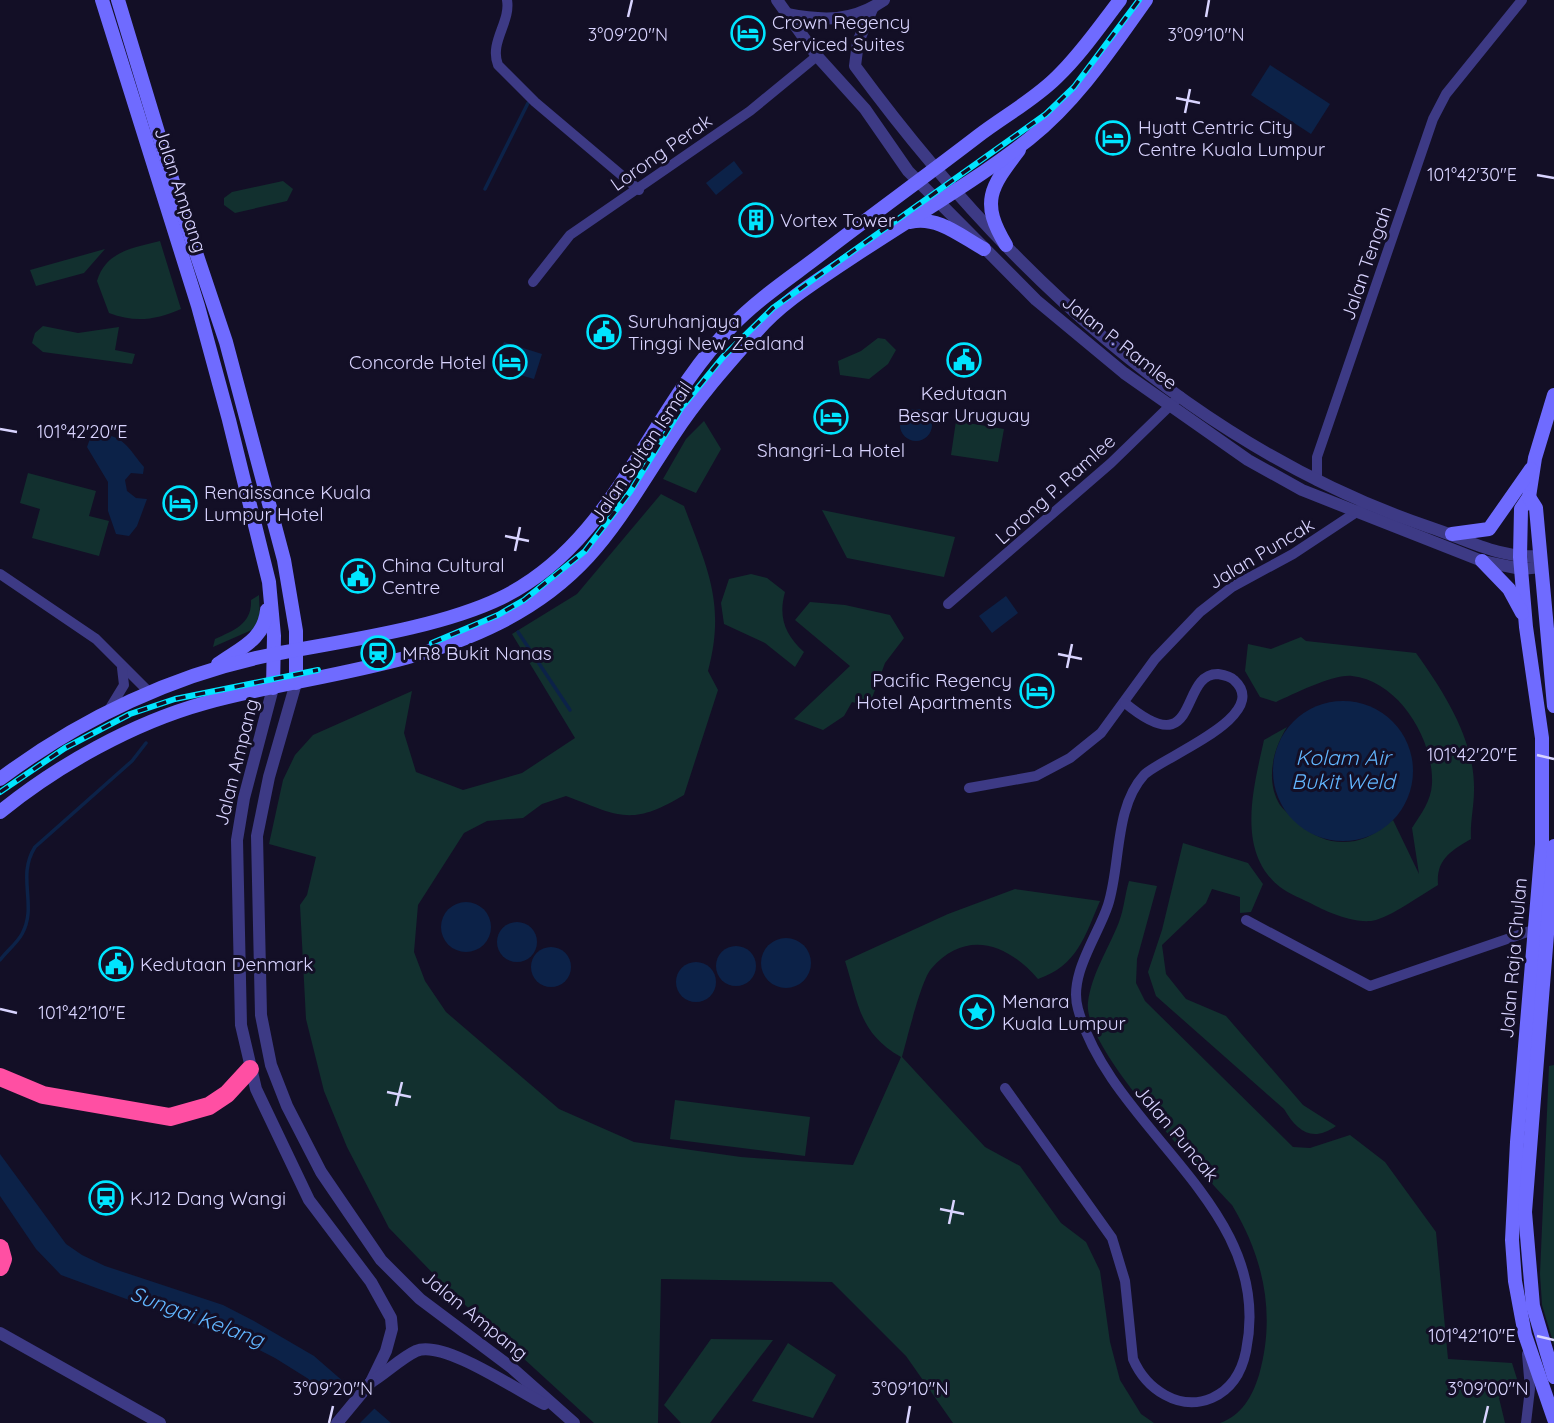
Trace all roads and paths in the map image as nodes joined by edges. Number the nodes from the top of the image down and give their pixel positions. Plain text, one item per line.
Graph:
1 (102, 0) edge
2 (118, 0) edge
3 (507, 0) edge
4 (777, 0) edge
5 (884, 0) edge
6 (1120, 0) edge
7 (1146, 0) edge
8 (1522, 0) edge
9 (872, 9) junction
10 (787, 14) junction
11 (817, 56) junction
12 (1027, 141) junction
13 (936, 171) junction
14 (913, 176) junction
15 (639, 190) junction
16 (954, 192) junction
17 (939, 202) junction
18 (899, 225) junction
19 (1006, 245) junction
20 (984, 249) junction
21 (533, 282) dead end
22 (1133, 360) junction
23 (1124, 373) junction
24 (1554, 395) edge
25 (1180, 396) junction
26 (1171, 407) junction
27 (1533, 466) junction
28 (1317, 481) junction
29 (1529, 497) junction
30 (1362, 508) junction
31 (1451, 534) junction
32 (1482, 561) junction
33 (1541, 561) junction
34 (1521, 563) junction
35 (0, 574) edge
36 (269, 582) junction
37 (948, 604) dead end
38 (1526, 627) junction
39 (295, 651) junction
40 (273, 654) junction
41 (121, 665) junction
42 (208, 671) junction
43 (296, 683) junction
44 (273, 688) junction
45 (150, 693) junction
46 (1125, 704) junction
47 (1554, 706) edge
48 (103, 714) junction
49 (0, 779) edge
50 (969, 788) dead end
51 (0, 811) edge
52 (1554, 846) edge
53 (1552, 910) edge
54 (1246, 920) dead end
55 (1535, 929) junction
56 (250, 1069) junction
57 (0, 1077) edge
58 (1005, 1087) dead end
59 (0, 1333) edge
60 (1525, 1335) junction
61 (1554, 1377) edge
62 (371, 1382) junction
63 (560, 1413) junction
64 (1554, 1419) edge
65 (160, 1423) edge
66 (337, 1423) edge
67 (574, 1423) edge
68 (1526, 1423) edge

1 - 36 main road, Jalan Ampang
2 - 39 main road, Jalan Ampang
3 - 15 street
4 - 10 street, Jalan P. Ramlee
5 - 9 street
6 - 13 main road
7 - 12 main road, Jalan Sultan Ismail
8 - 28 street, Jalan Tengah
9 - 10 street
9 - 13 street, Jalan P. Ramlee
10 - 11 street, Jalan P. Ramlee
11 - 14 street, Jalan P. Ramlee
11 - 15 street, Lorong Perak
12 - 16 main road, Jalan Sultan Ismail
12 - 19 main road
13 - 14 main road
13 - 16 street, Jalan P. Ramlee
14 - 17 street, Jalan P. Ramlee
14 - 39 main road, Jalan Sultan Ismail
15 - 21 street, Lorong Perak
16 - 17 main road, Jalan Sultan Ismail
16 - 19 street, Jalan P. Ramlee
17 - 18 main road, Jalan Sultan Ismail
17 - 20 street, Jalan P. Ramlee
18 - 20 main road
18 - 43 main road, Jalan Sultan Ismail
19 - 22 street, Jalan P. Ramlee
20 - 23 street, Jalan P. Ramlee
22 - 23 street
22 - 25 street, Jalan P. Ramlee
23 - 26 street, Jalan P. Ramlee
24 - 27 main road, Jalan Raja Chulan
25 - 26 street, Lorong P. Ramlee
25 - 28 street, Jalan P. Ramlee
26 - 30 street, Jalan P. Ramlee
26 - 37 street, Lorong P. Ramlee
27 - 29 main road, Jalan Raja Chulan
27 - 31 main road
28 - 30 street, Jalan P. Ramlee
29 - 33 main road, Jalan Raja Chulan
29 - 34 main road, Jalan Raja Chulan
30 - 31 street, Jalan P. Ramlee
30 - 32 street, Jalan P. Ramlee
30 - 46 street, Jalan Puncak
31 - 34 street, Jalan P. Ramlee
32 - 34 street, Jalan P. Ramlee
32 - 38 main road
33 - 34 street, Jalan P. Ramlee
33 - 47 main road, Jalan Raja Chulan
34 - 38 main road, Jalan Raja Chulan
35 - 41 street
36 - 40 main road, Jalan Ampang
36 - 42 main road
38 - 55 main road, Jalan Raja Chulan
39 - 40 main road, Jalan Sultan Ismail
39 - 43 main road, Jalan Ampang
40 - 42 main road, Jalan Sultan Ismail
40 - 44 main road, Jalan Ampang
41 - 45 street
41 - 48 street
42 - 45 main road, Jalan Sultan Ismail
43 - 44 main road, Jalan Sultan Ismail
43 - 63 street, Jalan Ampang
44 - 51 main road, Jalan Sultan Ismail
44 - 56 street, Jalan Ampang
45 - 48 main road, Jalan Sultan Ismail
46 - 50 street, Jalan Puncak
46 - 58 street, Jalan Puncak
48 - 49 main road, Jalan Sultan Ismail
52 - 53 main road, Jalan Raja Chulan
53 - 61 main road, Jalan Raja Chulan
54 - 55 street
55 - 60 main road, Jalan Raja Chulan
56 - 57 highway
56 - 62 street, Jalan Ampang
59 - 65 street
60 - 64 main road, Jalan Raja Chulan
60 - 68 street
62 - 63 street, Jalan Ampang
62 - 66 street, bridge
63 - 67 street, Jalan Ampang

